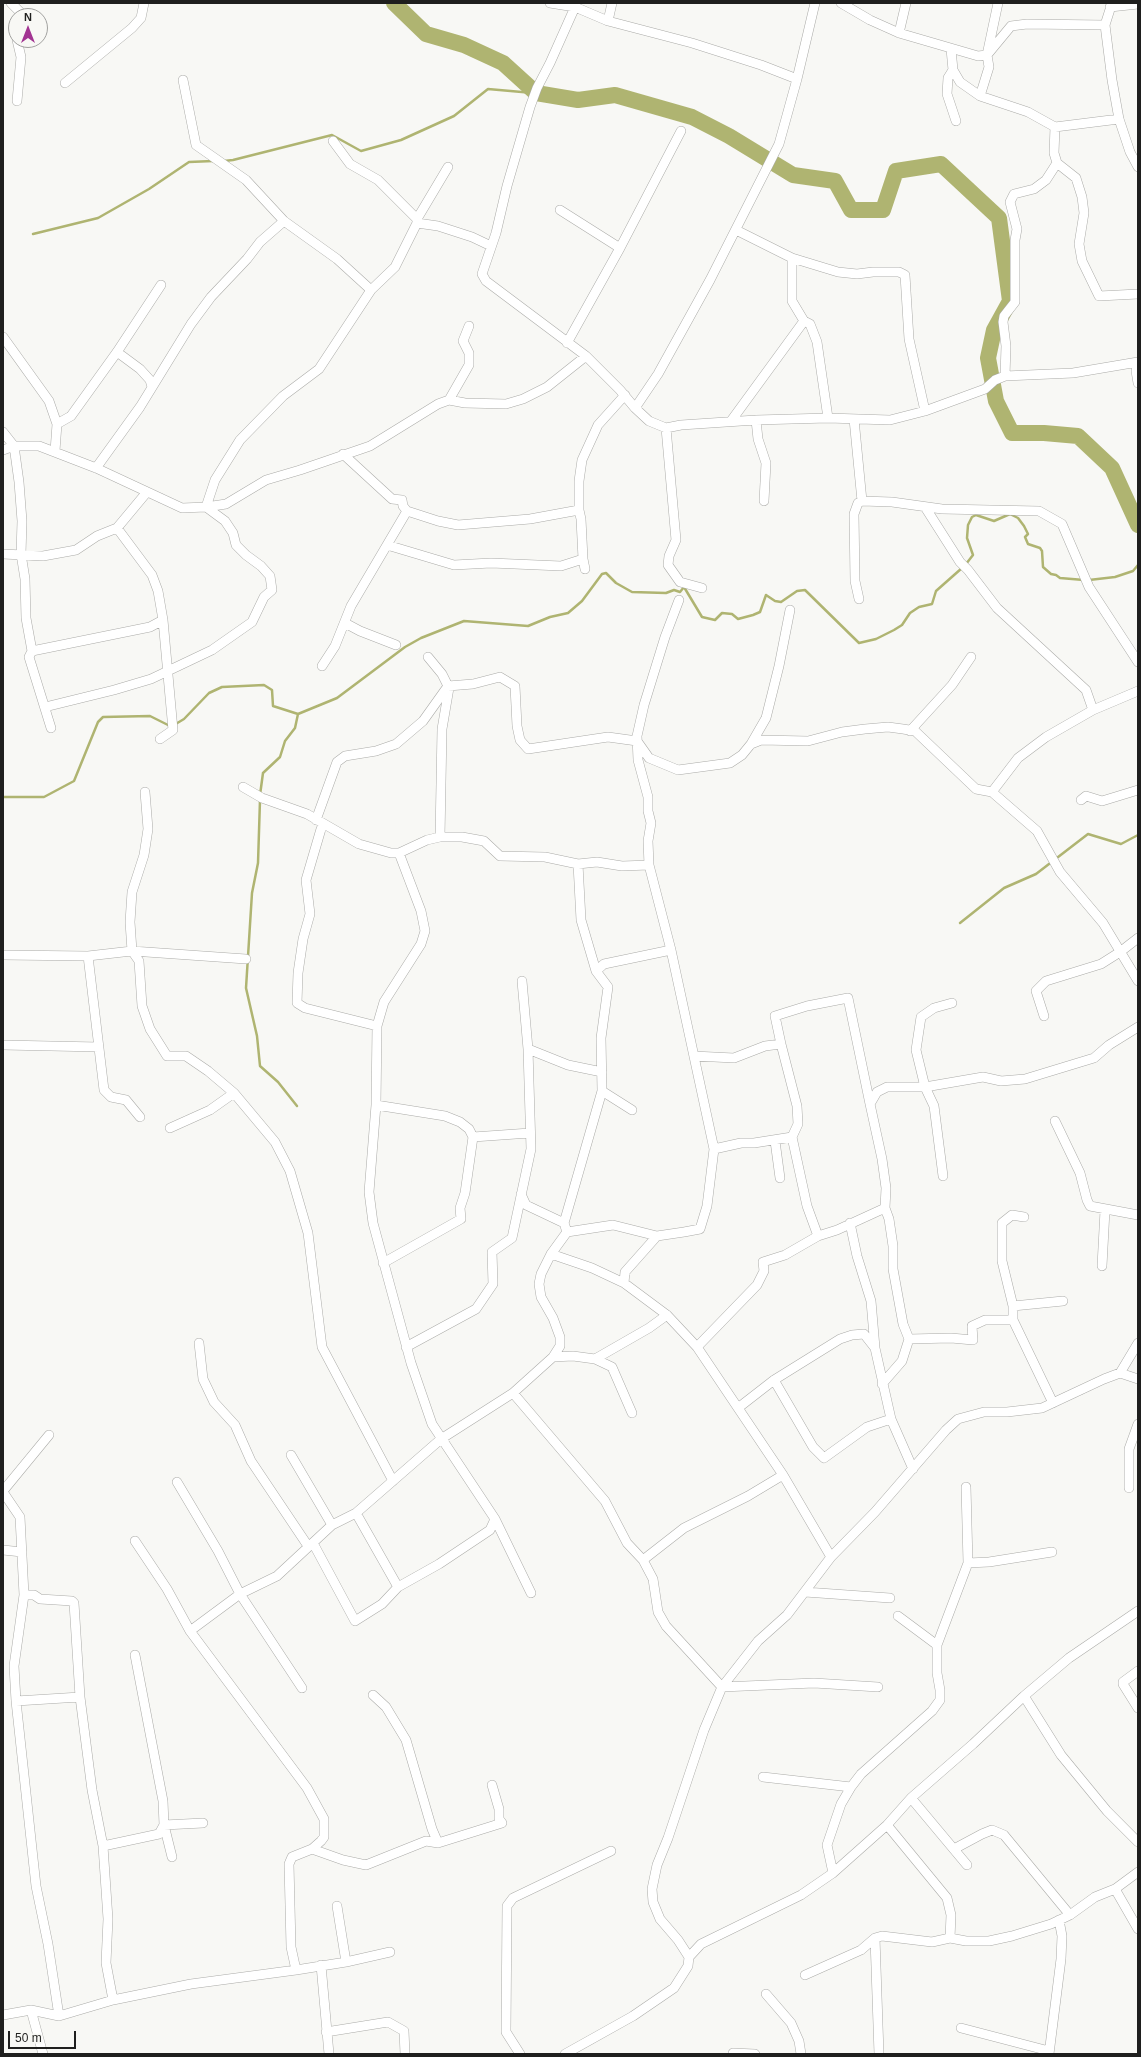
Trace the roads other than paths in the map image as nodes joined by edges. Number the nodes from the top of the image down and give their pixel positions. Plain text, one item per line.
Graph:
1 (144, 3) edge
2 (550, 3) edge
3 (612, 3) edge
4 (815, 3) edge
5 (841, 3) edge
6 (906, 3) edge
7 (998, 3) edge
8 (1138, 4) edge
9 (1111, 5) edge
10 (574, 7) junction
11 (608, 21) junction
12 (1105, 25) junction
13 (899, 33) junction
14 (19, 48) edge
15 (951, 49) junction
16 (987, 55) junction
17 (953, 70) junction
18 (797, 79) junction
19 (183, 80) dead end
20 (65, 82) dead end
21 (980, 96) junction
22 (17, 101) dead end
23 (1119, 119) junction
24 (956, 121) dead end
25 (1055, 127) junction
26 (681, 131) dead end
27 (333, 142) dead end
28 (1134, 151) edge
29 (1057, 163) junction
30 (448, 167) dead end
31 (1138, 167) edge
32 (560, 210) dead end
33 (284, 221) junction
34 (417, 221) junction
35 (736, 230) junction
36 (491, 246) junction
37 (620, 248) junction
38 (792, 258) junction
39 (161, 285) dead end
40 (371, 290) junction
41 (1138, 294) edge
42 (804, 321) junction
43 (468, 326) dead end
44 (3, 337) edge
45 (567, 343) junction
46 (117, 352) junction
47 (586, 356) junction
48 (1138, 362) edge
49 (1005, 376) junction
50 (1138, 383) edge
51 (152, 387) junction
52 (625, 395) junction
53 (449, 400) junction
54 (635, 408) junction
55 (925, 412) junction
56 (828, 418) junction
57 (854, 419) junction
58 (756, 420) junction
59 (731, 421) junction
60 (57, 424) junction
61 (666, 428) junction
62 (3, 432) edge
63 (14, 446) junction
64 (3, 450) edge
65 (55, 451) junction
66 (343, 454) junction
67 (96, 468) junction
68 (146, 492) junction
69 (764, 501) dead end
70 (862, 501) junction
71 (206, 507) junction
72 (925, 507) junction
73 (579, 510) junction
74 (407, 511) junction
75 (117, 528) junction
76 (387, 545) junction
77 (3, 554) edge
78 (22, 554) junction
79 (583, 559) junction
80 (585, 569) dead end
81 (702, 588) dead end
82 (859, 599) dead end
83 (679, 600) dead end
84 (790, 610) dead end
85 (163, 620) junction
86 (345, 623) junction
87 (396, 645) dead end
88 (32, 651) junction
89 (428, 657) dead end
90 (971, 657) dead end
91 (1138, 662) edge
92 (322, 666) dead end
93 (167, 672) junction
94 (448, 686) junction
95 (1138, 691) edge
96 (45, 707) junction
97 (1093, 710) junction
98 (51, 728) dead end
99 (910, 731) junction
100 (160, 739) dead end
101 (637, 741) junction
102 (751, 744) junction
103 (243, 787) dead end
104 (1138, 790) edge
105 (145, 792) dead end
106 (992, 792) junction
107 (1081, 800) dead end
108 (320, 823) junction
109 (440, 836) junction
110 (399, 853) junction
111 (578, 864) junction
112 (649, 865) junction
113 (1138, 938) edge
114 (670, 950) junction
115 (132, 951) junction
116 (1120, 952) junction
117 (3, 956) edge
118 (88, 956) junction
119 (246, 959) dead end
120 (596, 971) junction
121 (522, 980) dead end
122 (1138, 981) edge
123 (952, 1003) dead end
124 (1044, 1016) dead end
125 (378, 1026) junction
126 (1138, 1026) edge
127 (781, 1044) junction
128 (3, 1045) edge
129 (99, 1047) junction
130 (528, 1049) junction
131 (694, 1056) junction
132 (602, 1072) junction
133 (925, 1087) junction
134 (602, 1091) junction
135 (234, 1093) junction
136 (870, 1104) junction
137 (376, 1105) junction
138 (632, 1110) dead end
139 (140, 1117) dead end
140 (1055, 1121) dead end
141 (170, 1128) dead end
142 (530, 1133) junction
143 (473, 1136) junction
144 (792, 1136) junction
145 (775, 1141) junction
146 (714, 1149) junction
147 (942, 1176) dead end
148 (780, 1178) dead end
149 (521, 1194) junction
150 (884, 1208) junction
151 (1105, 1210) junction
152 (1138, 1215) edge
153 (1024, 1217) dead end
154 (850, 1223) junction
155 (566, 1228) junction
156 (657, 1236) junction
157 (818, 1236) junction
158 (551, 1254) junction
159 (383, 1264) junction
160 (1102, 1266) dead end
161 (624, 1282) junction
162 (1063, 1301) dead end
163 (1013, 1306) junction
164 (667, 1315) junction
165 (1014, 1320) junction
166 (909, 1339) junction
167 (199, 1343) dead end
168 (1138, 1343) edge
169 (406, 1347) junction
170 (697, 1347) junction
171 (875, 1348) junction
172 (553, 1357) junction
173 (595, 1359) junction
174 (1120, 1373) junction
175 (1138, 1379) edge
176 (774, 1380) junction
177 (882, 1384) junction
178 (513, 1393) junction
179 (1053, 1403) junction
180 (738, 1408) junction
181 (632, 1413) dead end
182 (891, 1419) junction
183 (1138, 1424) edge
184 (49, 1435) dead end
185 (441, 1439) junction
186 (291, 1456) dead end
187 (913, 1469) junction
188 (783, 1475) junction
189 (393, 1481) junction
190 (177, 1482) dead end
191 (966, 1487) dead end
192 (1129, 1488) dead end
193 (3, 1492) edge
194 (356, 1513) junction
195 (495, 1519) junction
196 (332, 1525) junction
197 (136, 1541) dead end
198 (311, 1544) junction
199 (3, 1550) edge
200 (22, 1552) junction
201 (1052, 1552) dead end
202 (831, 1557) junction
203 (643, 1560) junction
204 (968, 1563) junction
205 (398, 1587) junction
206 (805, 1592) junction
207 (531, 1593) dead end
208 (240, 1594) junction
209 (24, 1595) junction
210 (890, 1598) dead end
211 (1138, 1611) edge
212 (898, 1616) dead end
213 (190, 1631) junction
214 (937, 1645) junction
215 (135, 1655) dead end
216 (1138, 1671) edge
217 (878, 1686) dead end
218 (722, 1687) junction
219 (302, 1688) dead end
220 (373, 1695) dead end
221 (1024, 1696) junction
222 (80, 1697) junction
223 (16, 1701) junction
224 (1138, 1708) edge
225 (763, 1777) dead end
226 (492, 1785) dead end
227 (851, 1787) junction
228 (911, 1798) junction
229 (203, 1823) dead end
230 (164, 1825) junction
231 (887, 1825) junction
232 (1138, 1842) edge
233 (438, 1843) junction
234 (103, 1846) junction
235 (312, 1849) junction
236 (954, 1849) junction
237 (611, 1851) dead end
238 (172, 1857) dead end
239 (967, 1865) dead end
240 (1138, 1872) edge
241 (833, 1873) junction
242 (1115, 1889) junction
243 (337, 1906) dead end
244 (1070, 1915) junction
245 (1059, 1920) junction
246 (1138, 1930) edge
247 (875, 1938) junction
248 (950, 1938) junction
249 (390, 1952) dead end
250 (689, 1957) junction
251 (346, 1962) junction
252 (321, 1965) junction
253 (296, 1970) junction
254 (806, 1975) dead end
255 (766, 1994) dead end
256 (113, 2000) junction
257 (31, 2010) junction
258 (3, 2015) edge
259 (59, 2016) junction
260 (961, 2028) dead end
261 (326, 2032) junction
262 (1049, 2052) edge
263 (43, 2054) edge
264 (329, 2054) edge
265 (405, 2054) edge
266 (520, 2054) edge
267 (565, 2054) edge
268 (733, 2054) edge
269 (755, 2054) edge
270 (801, 2054) edge
271 (879, 2054) edge

1 - 20 street
2 - 10 street
3 - 11 street
4 - 18 street
5 - 13 street
6 - 13 street
7 - 16 street
8 - 9 street
9 - 12 street
10 - 11 street
10 - 36 street
11 - 18 street
12 - 16 street
12 - 23 street
13 - 15 street
14 - 22 street
15 - 16 street
15 - 17 street
16 - 21 street
17 - 21 street
17 - 24 street
18 - 35 street
19 - 33 street
21 - 25 street
23 - 25 street
23 - 28 street
25 - 29 street
26 - 37 street
27 - 34 street
28 - 31 street
29 - 41 street
29 - 49 street
30 - 34 street
32 - 37 street
33 - 40 street
33 - 51 street
34 - 36 street
34 - 40 street
35 - 38 street
35 - 54 street
36 - 45 street
37 - 45 street
38 - 42 street
38 - 55 street
39 - 46 street
40 - 71 street
42 - 56 street
42 - 59 street
43 - 53 street
44 - 60 street
45 - 47 street
46 - 51 street
46 - 60 street
47 - 52 street
47 - 53 street
48 - 49 street
48 - 50 street
49 - 55 street
51 - 67 street
52 - 54 street
52 - 73 street
53 - 66 street
54 - 61 street
55 - 57 street
56 - 57 street
56 - 58 street
57 - 70 street
58 - 59 street
58 - 69 street
59 - 61 street
60 - 65 street
61 - 81 street
62 - 63 street
63 - 64 street
63 - 65 street
63 - 78 street
65 - 67 street
66 - 71 street
66 - 74 street
67 - 68 street
68 - 71 street
68 - 75 street
70 - 72 street
70 - 82 street
71 - 93 street
72 - 91 street
72 - 97 street
73 - 74 street
73 - 79 street
74 - 76 street
75 - 78 street
75 - 85 street
76 - 79 street
76 - 86 street
77 - 78 street
78 - 88 street
79 - 80 street
83 - 101 street
84 - 102 street
85 - 88 street
85 - 93 street
86 - 87 street
86 - 92 street
88 - 96 street
89 - 94 street
90 - 99 street
93 - 96 street
93 - 100 street
94 - 101 street
94 - 108 street
94 - 109 street
95 - 97 street
96 - 98 street
97 - 106 street
99 - 102 street
99 - 106 street
101 - 102 street
101 - 112 street
103 - 108 street
104 - 107 street
105 - 115 street
106 - 116 street
108 - 110 street
108 - 125 street
109 - 110 street
109 - 111 street
110 - 125 street
111 - 112 street
111 - 120 street
112 - 114 street
113 - 116 street
114 - 120 street
114 - 131 street
115 - 118 street
115 - 119 street
115 - 135 street
116 - 122 street
116 - 124 street
117 - 118 street
118 - 129 street
120 - 132 street
121 - 130 street
123 - 133 street
125 - 137 street
126 - 133 street
127 - 131 street
127 - 136 street
127 - 144 street
128 - 129 street
129 - 139 street
130 - 132 street
130 - 142 street
131 - 146 street
132 - 134 street
133 - 136 street
133 - 147 street
134 - 138 street
134 - 155 street
135 - 141 street
135 - 189 street
136 - 150 street
137 - 143 street
137 - 159 street
140 - 151 street
142 - 143 street
142 - 149 street
143 - 159 street
144 - 145 street
144 - 157 street
145 - 146 street
145 - 148 street
146 - 156 street
149 - 155 street
149 - 169 street
150 - 154 street
150 - 166 street
151 - 152 street
151 - 160 street
153 - 163 street
154 - 157 street
154 - 171 street
155 - 156 street
155 - 158 street
156 - 161 street
157 - 170 street
158 - 161 street
158 - 172 street
159 - 169 street
161 - 164 street
162 - 163 street
163 - 165 street
164 - 170 street
164 - 173 street
165 - 166 street
165 - 179 street
166 - 177 street
167 - 198 street
168 - 174 street
169 - 185 street
170 - 180 street
171 - 176 street
171 - 177 street
172 - 173 street
172 - 178 street
173 - 181 street
174 - 175 street
174 - 179 street
176 - 180 street
176 - 182 street
177 - 182 street
178 - 185 street
178 - 203 street
179 - 187 street
180 - 188 street
182 - 187 street
183 - 192 street
184 - 193 street
185 - 189 street
185 - 195 street
186 - 196 street
187 - 202 street
188 - 202 street
188 - 203 street
189 - 194 street
190 - 208 street
191 - 204 street
193 - 200 street
194 - 196 street
194 - 205 street
195 - 205 street
195 - 207 street
196 - 198 street
197 - 213 street
198 - 205 street
198 - 208 street
199 - 200 street
200 - 209 street
201 - 204 street
202 - 206 street
203 - 218 street
204 - 214 street
206 - 210 street
206 - 218 street
208 - 213 street
208 - 219 street
209 - 222 street
209 - 223 street
211 - 221 street
212 - 214 street
213 - 235 street
214 - 227 street
215 - 230 street
216 - 224 street
217 - 218 street
218 - 250 street
220 - 233 street
221 - 228 street
221 - 232 street
222 - 223 street
222 - 234 street
223 - 259 street
225 - 227 street
226 - 233 street
227 - 241 street
228 - 231 street
228 - 236 street
229 - 230 street
230 - 234 street
230 - 238 street
231 - 241 street
231 - 248 street
233 - 235 street
234 - 256 street
235 - 253 street
236 - 239 street
236 - 244 street
237 - 266 street
240 - 242 street
241 - 250 street
242 - 244 street
242 - 246 street
243 - 251 street
244 - 245 street
245 - 248 street
245 - 262 street
247 - 248 street
247 - 254 street
247 - 271 street
249 - 251 street
250 - 267 street
251 - 252 street
252 - 253 street
252 - 261 street
253 - 256 street
255 - 270 street
256 - 259 street
257 - 258 street
257 - 259 street
257 - 263 street
260 - 262 street
261 - 264 street
261 - 265 street
268 - 269 street

